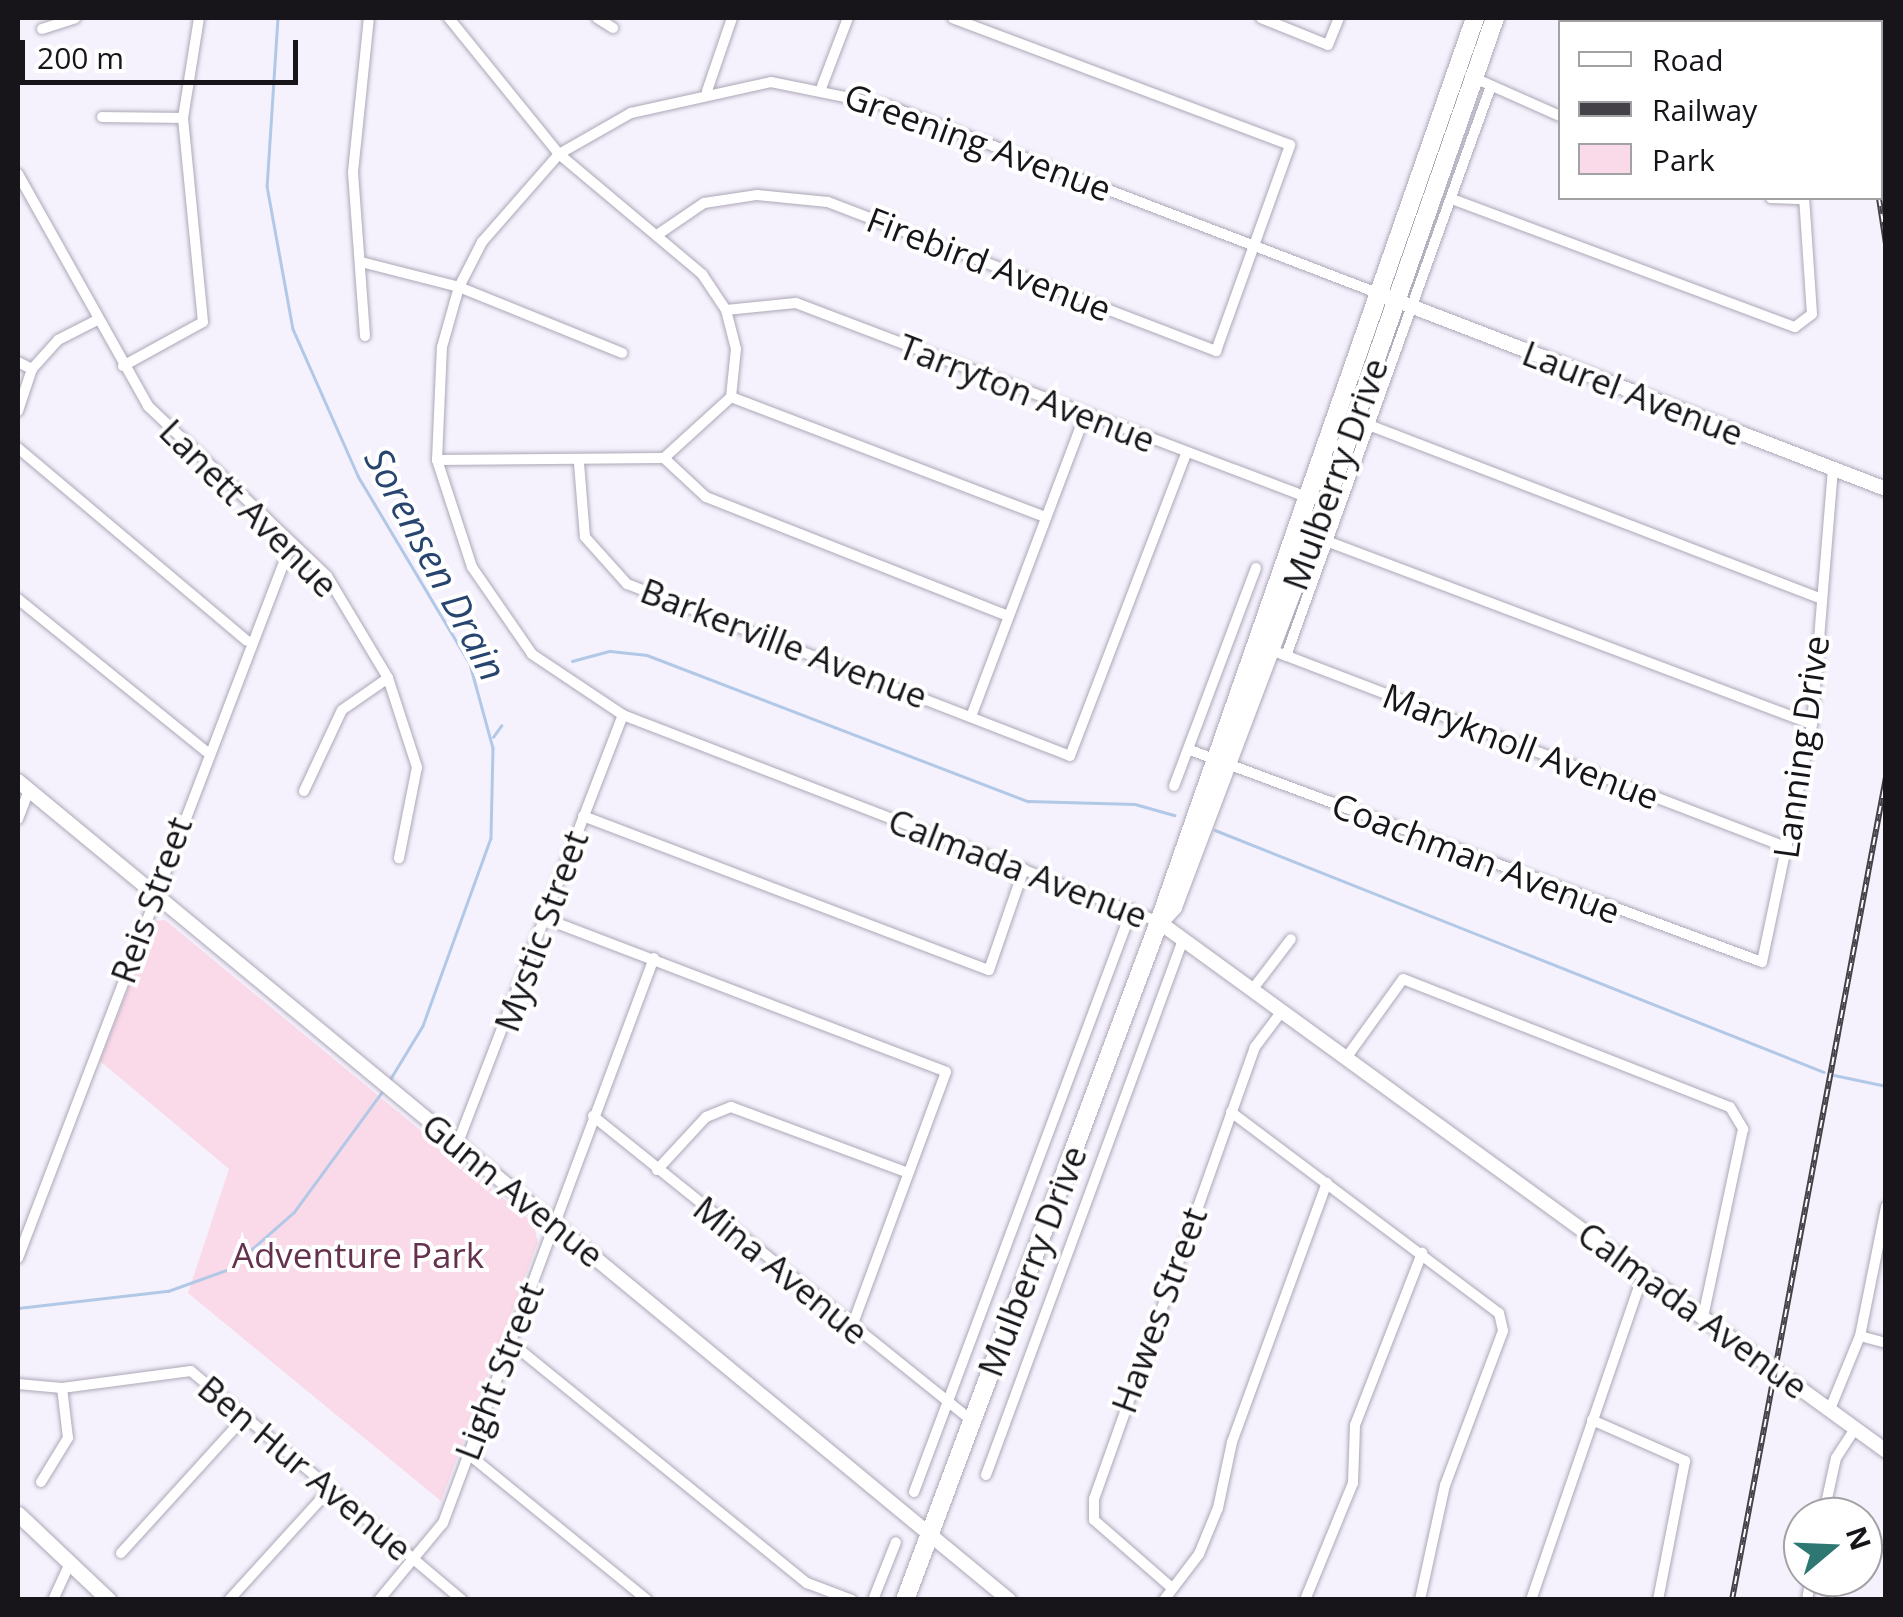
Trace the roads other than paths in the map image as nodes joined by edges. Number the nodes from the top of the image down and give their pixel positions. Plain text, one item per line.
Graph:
1 (76, 18) edge
2 (199, 18) edge
3 (370, 18) edge
4 (449, 18) edge
5 (597, 18) edge
6 (732, 18) edge
7 (848, 18) edge
8 (954, 18) edge
9 (1261, 18) edge
10 (1339, 18) edge
11 (1475, 18) edge
12 (1495, 18) edge
13 (612, 28) dead end
14 (42, 29) dead end
15 (1474, 78) junction
16 (822, 86) junction
17 (708, 91) junction
18 (1558, 115) edge
19 (102, 117) dead end
20 (183, 118) junction
21 (559, 154) junction
22 (18, 174) edge
23 (1452, 199) junction
24 (1804, 200) edge
25 (657, 235) junction
26 (1251, 245) junction
27 (360, 262) junction
28 (460, 287) junction
29 (1397, 301) junction
30 (726, 310) junction
31 (97, 320) junction
32 (365, 336) dead end
33 (622, 353) dead end
34 (18, 362) edge
35 (123, 366) junction
36 (32, 370) junction
37 (731, 397) junction
38 (18, 411) edge
39 (1085, 415) junction
40 (1374, 427) junction
41 (18, 448) edge
42 (1186, 454) junction
43 (664, 458) junction
44 (437, 460) junction
45 (579, 463) junction
46 (1834, 470) junction
47 (1886, 490) edge
48 (1316, 501) junction
49 (1046, 518) junction
50 (1329, 542) junction
51 (291, 544) junction
52 (1256, 568) dead end
53 (1820, 598) junction
54 (18, 599) edge
55 (1006, 615) junction
56 (247, 642) junction
57 (1270, 650) junction
58 (388, 678) junction
59 (972, 714) junction
60 (622, 716) junction
61 (1812, 724) junction
62 (1190, 750) junction
63 (206, 751) junction
64 (1219, 759) junction
65 (23, 786) edge
66 (1174, 786) dead end
67 (304, 791) dead end
68 (583, 816) junction
69 (18, 818) edge
70 (1788, 848) junction
71 (399, 858) dead end
72 (1024, 870) junction
73 (155, 894) junction
74 (1132, 909) junction
75 (546, 919) junction
76 (1159, 922) junction
77 (1290, 939) dead end
78 (1183, 940) junction
79 (654, 958) junction
80 (1762, 962) joint
81 (1252, 990) junction
82 (1282, 1012) junction
83 (1346, 1058) junction
84 (1230, 1112) junction
85 (594, 1116) junction
86 (457, 1145) junction
87 (657, 1170) junction
88 (908, 1173) junction
89 (1327, 1183) junction
90 (1886, 1206) edge
91 (554, 1224) junction
92 (1882, 1245) edge
93 (1422, 1253) junction
94 (18, 1258) edge
95 (1643, 1274) junction
96 (1703, 1317) junction
97 (852, 1326) junction
98 (1860, 1336) junction
99 (508, 1341) junction
100 (1886, 1343) edge
101 (18, 1384) edge
102 (62, 1388) junction
103 (946, 1406) junction
104 (1830, 1408) junction
105 (244, 1418) junction
106 (1592, 1420) junction
107 (972, 1421) junction
108 (1855, 1428) junction
109 (1886, 1450) edge
110 (467, 1454) junction
111 (986, 1475) dead end
112 (41, 1482) dead end
113 (329, 1490) junction
114 (914, 1492) dead end
115 (1828, 1497) edge
116 (18, 1514) edge
117 (933, 1532) junction
118 (896, 1542) dead end
119 (121, 1553) dead end
120 (414, 1561) junction
121 (70, 1563) junction
122 (1172, 1588) junction
123 (53, 1600) edge
124 (109, 1600) edge
125 (228, 1600) edge
126 (378, 1600) edge
127 (462, 1600) edge
128 (647, 1600) edge
129 (852, 1600) edge
130 (874, 1600) edge
131 (905, 1600) edge
132 (1008, 1600) edge
133 (1164, 1600) edge
134 (1305, 1600) edge
135 (1420, 1600) edge
136 (1531, 1600) edge
137 (1658, 1600) edge

1 - 14 street
2 - 20 street
3 - 27 street
4 - 21 street
5 - 13 street
6 - 17 street
7 - 16 street
8 - 26 street
9 - 10 street
11 - 15 main road, Mulberry Drive
12 - 15 main road, Mulberry Drive
15 - 18 street
15 - 23 street
15 - 29 main road, Mulberry Drive
16 - 17 street, Greening Avenue
16 - 26 street, Greening Avenue
17 - 21 street, Greening Avenue
19 - 20 street
20 - 35 street
21 - 25 street
21 - 28 street, Greening Avenue
22 - 31 street, Lanett Avenue
23 - 24 street
23 - 29 street
25 - 26 street, Firebird Avenue
25 - 30 street
26 - 29 street, Greening Avenue
27 - 28 street
27 - 32 street
28 - 33 street
28 - 44 street, Calmada Avenue
29 - 40 street
29 - 46 street, Laurel Avenue
29 - 48 main road, Mulberry Drive
30 - 37 street
30 - 39 street, Tarryton Avenue
31 - 35 street, Lanett Avenue
31 - 36 street
34 - 36 street
35 - 51 street, Lanett Avenue
36 - 38 street
37 - 43 street
37 - 49 street
39 - 42 street, Tarryton Avenue
39 - 49 street
40 - 50 street
40 - 53 street
41 - 56 street
42 - 48 street, Tarryton Avenue
42 - 59 street, Barkerville Avenue
43 - 45 street
43 - 55 street
44 - 45 street
44 - 60 street, Calmada Avenue
45 - 59 street, Barkerville Avenue
46 - 47 street, Laurel Avenue
46 - 53 street, Lanning Drive
48 - 57 main road, Mulberry Drive
49 - 55 street
50 - 57 street
50 - 61 street
51 - 56 street, Reis Street
51 - 58 street, Lanett Avenue
52 - 62 street
53 - 61 street, Lanning Drive
54 - 63 street
55 - 59 street
56 - 63 street, Reis Street
57 - 64 main road, Mulberry Drive
57 - 70 street, Maryknoll Avenue
58 - 67 street
58 - 71 street, Lanett Avenue
60 - 68 street, Mystic Street
60 - 72 street, Calmada Avenue
61 - 70 street, Lanning Drive
62 - 64 street, Coachman Avenue
62 - 66 street
63 - 73 street, Reis Street
64 - 76 main road, Mulberry Drive
64 - 80 street, Coachman Avenue
65 - 69 street
65 - 73 street, Gunn Avenue
68 - 72 street
68 - 75 street, Mystic Street
70 - 80 street, Lanning Drive
72 - 74 street, Calmada Avenue
73 - 86 street, Gunn Avenue
73 - 94 street, Reis Street
74 - 76 street, Calmada Avenue
74 - 103 street, Mulberry Drive
75 - 79 street
75 - 86 street, Mystic Street
76 - 78 street, Calmada Avenue
76 - 107 main road, Mulberry Drive
77 - 81 street
78 - 81 street, Calmada Avenue
78 - 111 street
79 - 85 street, Light Street
79 - 88 street
81 - 82 street, Calmada Avenue
82 - 83 street, Calmada Avenue
82 - 84 street, Hawes Street
83 - 95 street, Calmada Avenue
83 - 96 street
84 - 89 street
84 - 122 street, Hawes Street
85 - 87 street, Mina Avenue
85 - 91 street, Light Street
86 - 91 street, Gunn Avenue
87 - 88 street
87 - 97 street, Mina Avenue
88 - 97 street
89 - 93 street
89 - 122 street
90 - 92 street
91 - 99 street, Light Street
91 - 117 street, Gunn Avenue
92 - 98 street
93 - 134 street
93 - 135 street
95 - 96 street, Calmada Avenue
95 - 106 street
96 - 104 street, Calmada Avenue
97 - 103 street, Mina Avenue
98 - 100 street
98 - 104 street
99 - 110 street, Light Street
99 - 129 street
101 - 102 street, Ben Hur Avenue
102 - 105 street, Ben Hur Avenue
102 - 112 street
103 - 107 street, Mina Avenue
103 - 114 street, Mulberry Drive
104 - 108 street, Calmada Avenue
105 - 113 street, Ben Hur Avenue
105 - 119 street
106 - 136 street
106 - 137 street
107 - 117 main road, Mulberry Drive
108 - 109 street, Calmada Avenue
108 - 115 street
110 - 120 street, Light Street
110 - 128 street
113 - 120 street, Ben Hur Avenue
113 - 125 street
116 - 121 main road
117 - 131 main road, Mulberry Drive
117 - 132 street, Gunn Avenue
118 - 130 street
120 - 126 street, Light Street
120 - 127 street, Ben Hur Avenue
121 - 123 street
121 - 124 main road
122 - 133 street

